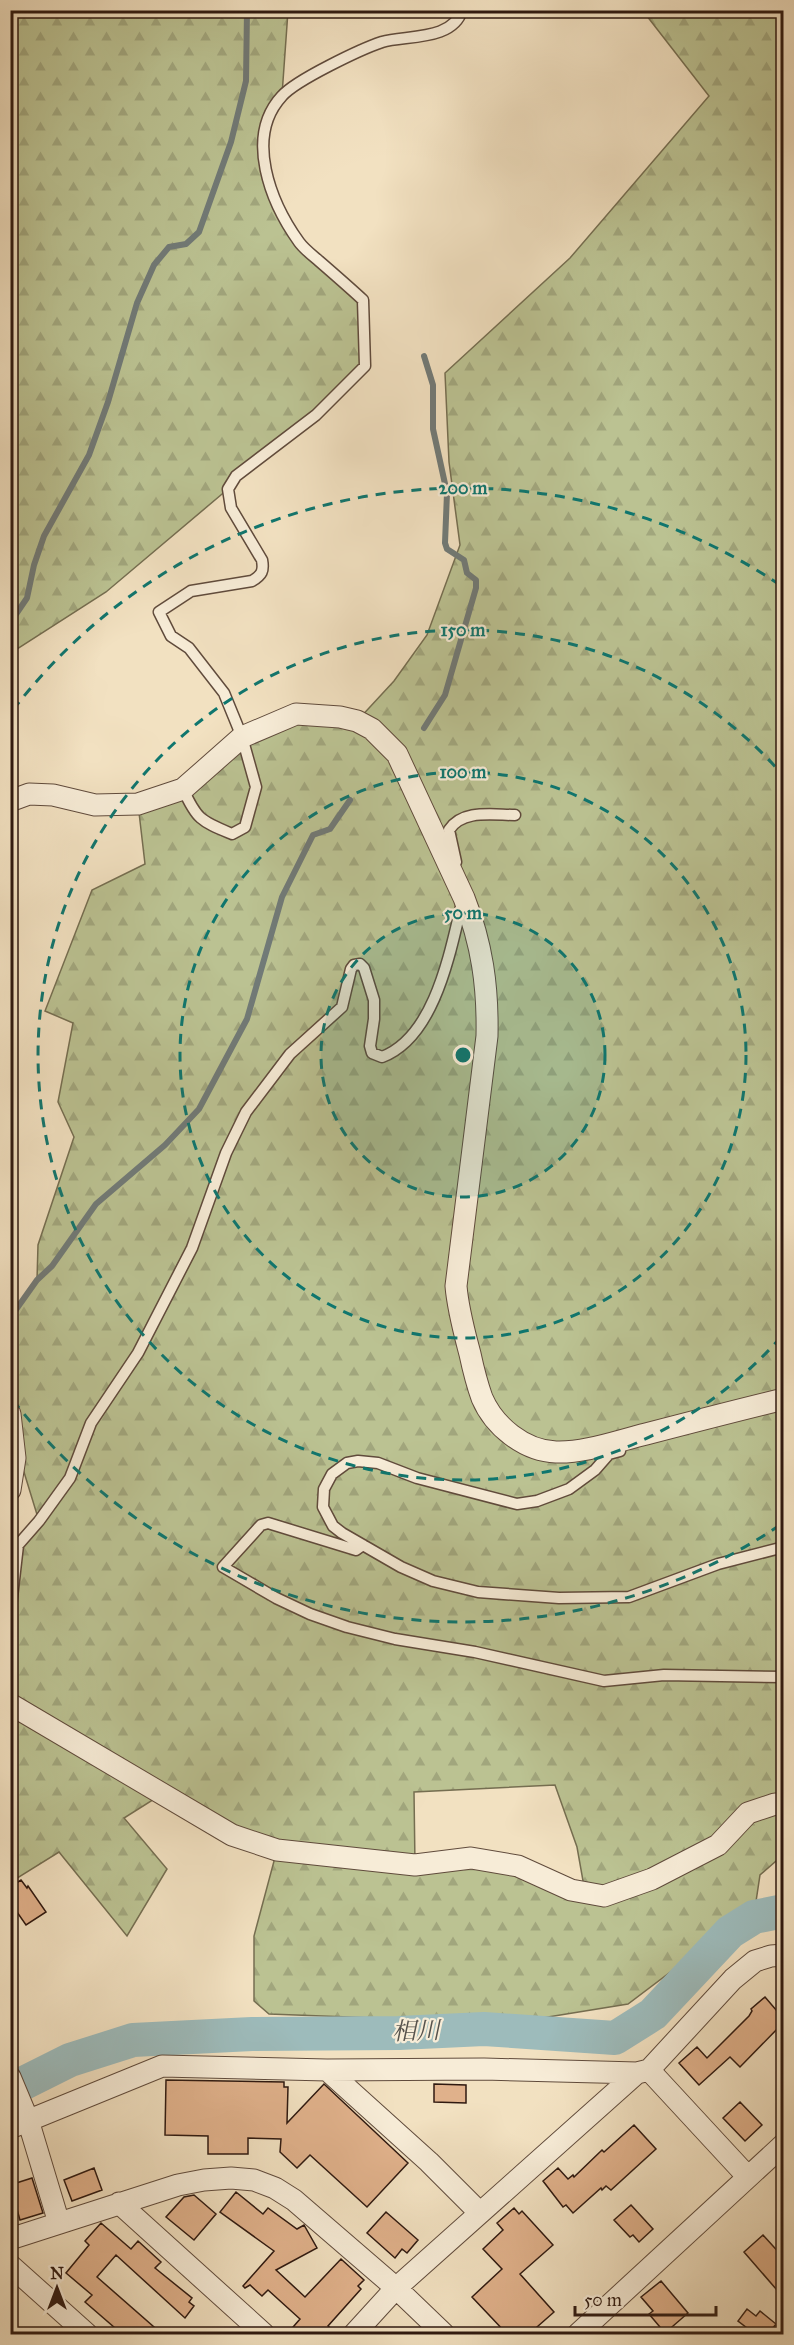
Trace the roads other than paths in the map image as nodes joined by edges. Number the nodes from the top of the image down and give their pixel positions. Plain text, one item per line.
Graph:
1 (462, 10) edge
2 (242, 738) junction
3 (183, 789) junction
4 (10, 801) edge
5 (515, 814) dead end
6 (464, 898) junction
7 (783, 1398) edge
8 (10, 1414) edge
9 (621, 1440) junction
10 (10, 1490) edge
11 (363, 1545) junction
12 (783, 1547) edge
13 (10, 1615) edge
14 (783, 1677) edge
15 (10, 1704) edge
16 (783, 1804) edge
17 (783, 1955) edge
18 (327, 2070) junction
19 (643, 2072) junction
20 (10, 2077) edge
21 (20, 2118) edge
22 (783, 2144) edge
23 (748, 2177) junction
24 (119, 2203) junction
25 (480, 2213) junction
26 (59, 2223) junction
27 (10, 2239) edge
28 (10, 2265) edge
29 (396, 2288) junction
30 (87, 2334) edge
31 (264, 2334) edge
32 (354, 2334) edge
33 (444, 2334) edge
34 (579, 2334) edge

1 - 2 lane
2 - 3 street
2 - 3 lane
2 - 6 street
3 - 4 street
5 - 6 lane
6 - 9 street
6 - 13 lane
7 - 9 street
8 - 10 street
9 - 11 lane
11 - 12 lane
11 - 14 lane
15 - 16 street
17 - 19 street
18 - 19 street
18 - 21 street
18 - 25 street
19 - 23 street
19 - 25 street
20 - 21 street
21 - 26 street
22 - 23 street
23 - 34 street
24 - 26 street
24 - 29 street
24 - 31 street
25 - 29 street
26 - 27 street
28 - 30 street
29 - 32 street
29 - 33 street

